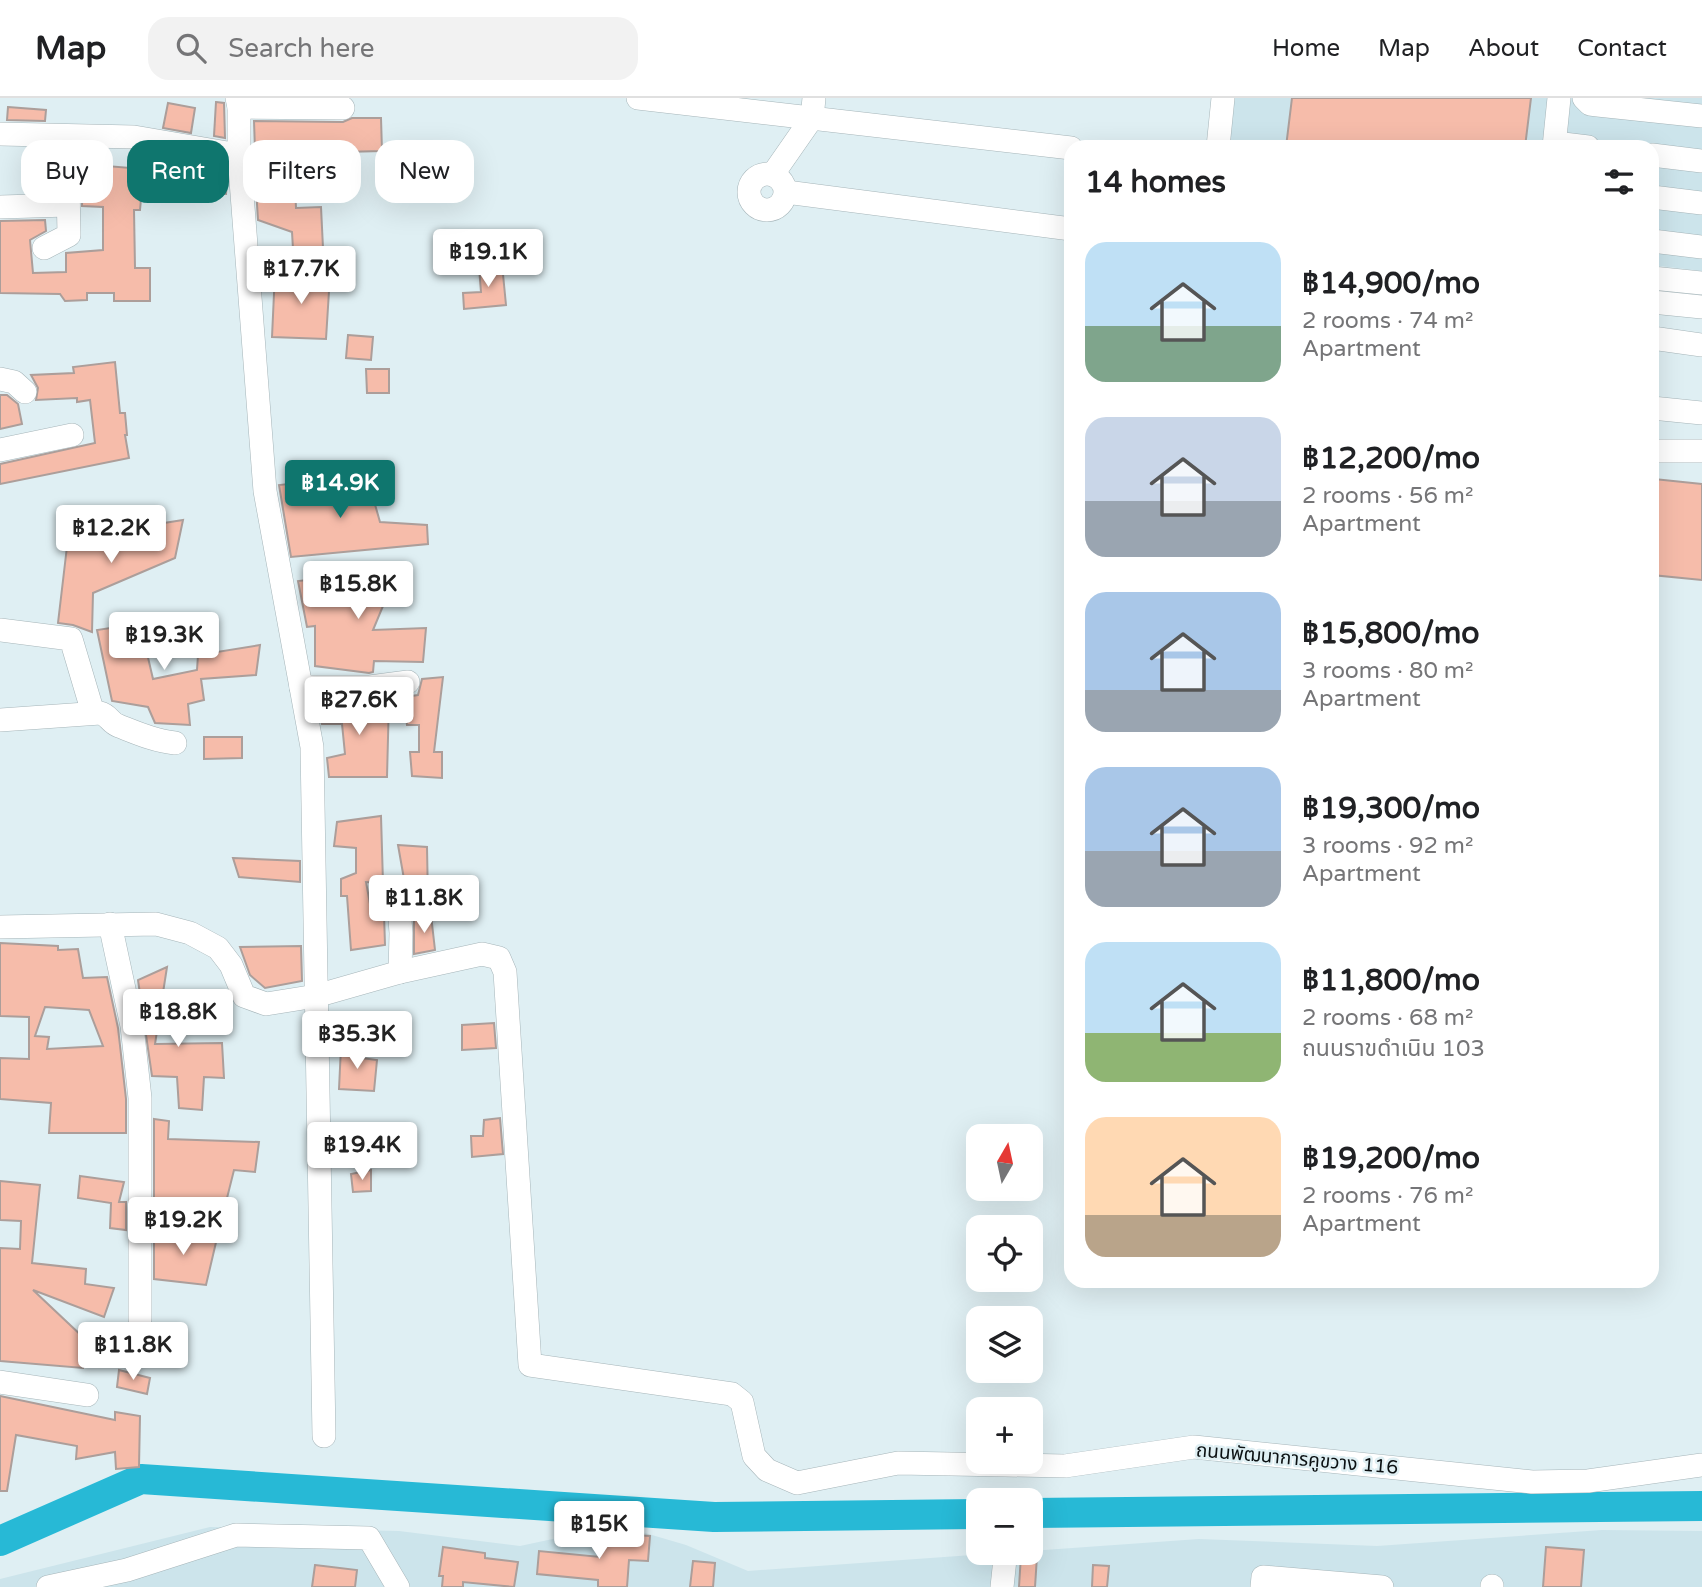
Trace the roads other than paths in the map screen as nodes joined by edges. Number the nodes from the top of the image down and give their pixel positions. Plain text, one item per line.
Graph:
1 (638, 98) edge
2 (1223, 98) edge
3 (1559, 98) edge
4 (1584, 98) edge
5 (238, 103) edge
6 (343, 108) dead end
7 (813, 108) edge
8 (1702, 116) edge
9 (0, 134) edge
10 (67, 136) junction
11 (1219, 140) edge
12 (1555, 140) edge
13 (1064, 147) edge
14 (239, 155) junction
15 (1659, 156) edge
16 (1702, 161) edge
17 (1659, 198) edge
18 (1702, 203) edge
19 (68, 205) junction
20 (0, 207) edge
21 (1064, 228) edge
22 (1659, 242) edge
23 (1702, 247) edge
24 (44, 248) dead end
25 (1659, 279) edge
26 (1702, 283) edge
27 (1659, 303) edge
28 (1702, 307) edge
29 (1659, 339) edge
30 (1702, 345) edge
31 (0, 379) edge
32 (24, 392) dead end
33 (1659, 409) edge
34 (1702, 413) edge
35 (72, 435) dead end
36 (0, 450) edge
37 (1659, 451) edge
38 (1702, 451) edge
39 (0, 631) edge
40 (408, 681) dead end
41 (301, 687) junction
42 (93, 713) junction
43 (0, 720) edge
44 (175, 743) dead end
45 (398, 892) dead end
46 (110, 925) junction
47 (0, 927) edge
48 (400, 972) junction
49 (316, 996) junction
50 (140, 1319) dead end
51 (0, 1382) edge
52 (88, 1395) dead end
53 (324, 1436) dead end
54 (1702, 1465) edge
55 (1005, 1565) edge
56 (128, 1578) edge
57 (48, 1587) edge
58 (398, 1587) edge
59 (1002, 1587) edge
60 (1262, 1587) edge
61 (1382, 1587) edge

1 - 7 street
2 - 11 street
3 - 12 street
4 - 8 street
5 - 6 street
5 - 14 street
7 - 13 street
7 - 21 street
9 - 10 street
10 - 14 street
10 - 19 street
14 - 41 street
15 - 16 street
17 - 18 street
19 - 20 street
19 - 24 street
22 - 23 street
25 - 26 street
27 - 28 street
29 - 30 street
31 - 32 street
33 - 34 street
35 - 36 street
37 - 38 street
39 - 42 street
40 - 41 street
41 - 49 street
42 - 43 street
42 - 44 street
45 - 48 street
46 - 47 street
46 - 49 street
46 - 50 street
48 - 49 street
48 - 54 street, ถนนพัฒนาการคูขวาง 116
49 - 53 street
51 - 52 street
55 - 59 street
56 - 57 street
56 - 58 street
60 - 61 street

